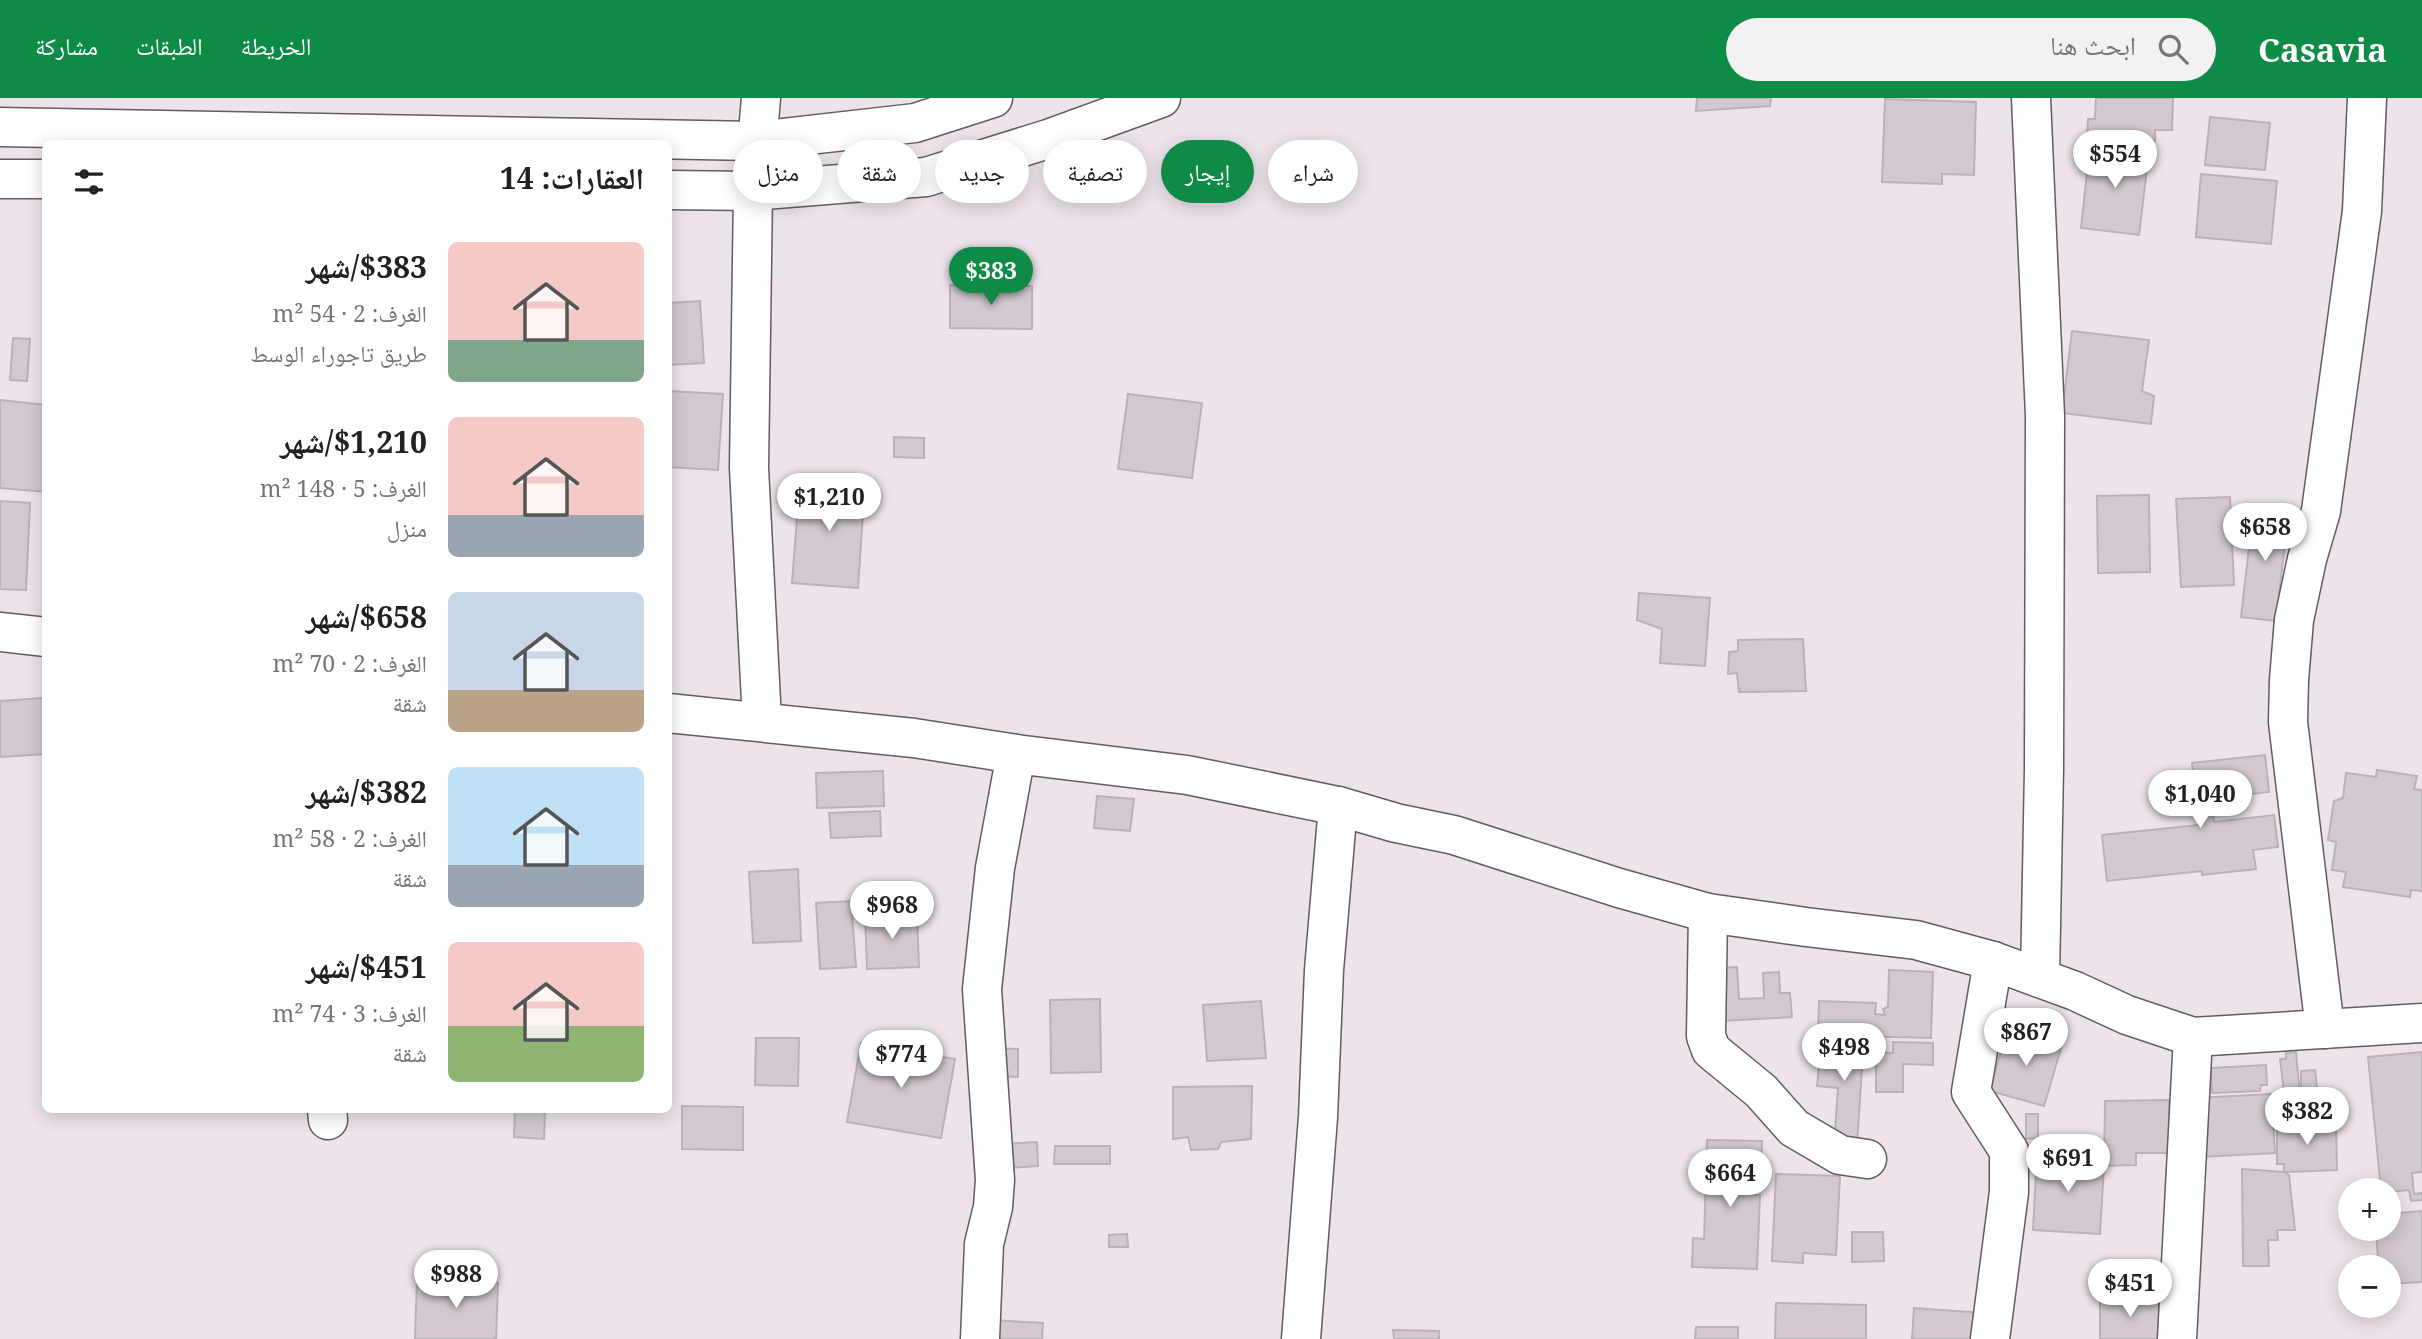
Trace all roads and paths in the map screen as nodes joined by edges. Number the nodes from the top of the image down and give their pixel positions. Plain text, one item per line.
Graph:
1 (761, 98) edge
2 (993, 98) edge
3 (1161, 98) edge
4 (2031, 98) edge
5 (2367, 98) edge
6 (0, 127) edge
7 (755, 140) edge
8 (763, 140) edge
9 (733, 141) edge
10 (0, 179) edge
11 (42, 179) edge
12 (823, 185) edge
13 (672, 190) edge
14 (733, 191) edge
15 (752, 203) edge
16 (0, 632) edge
17 (42, 637) edge
18 (672, 713) edge
19 (762, 721) junction
20 (1017, 754) junction
21 (1338, 806) junction
22 (1708, 913) junction
23 (1993, 961) junction
24 (2040, 978) junction
25 (2422, 1023) edge
26 (2325, 1030) junction
27 (2193, 1037) junction
28 (1867, 1159) dead end
29 (980, 1339) edge
30 (1301, 1339) edge
31 (1990, 1339) edge
32 (2177, 1339) edge

1 - 7 street
2 - 8 street
3 - 12 street
4 - 24 street
5 - 26 street
6 - 9 street
10 - 11 street
13 - 14 street
15 - 19 street
16 - 17 street
18 - 19 street
19 - 20 street
20 - 21 street
20 - 29 street
21 - 22 street
21 - 30 street
22 - 23 street
22 - 28 street
23 - 24 street
23 - 31 street
24 - 27 street
25 - 26 street
26 - 27 street
27 - 32 street

